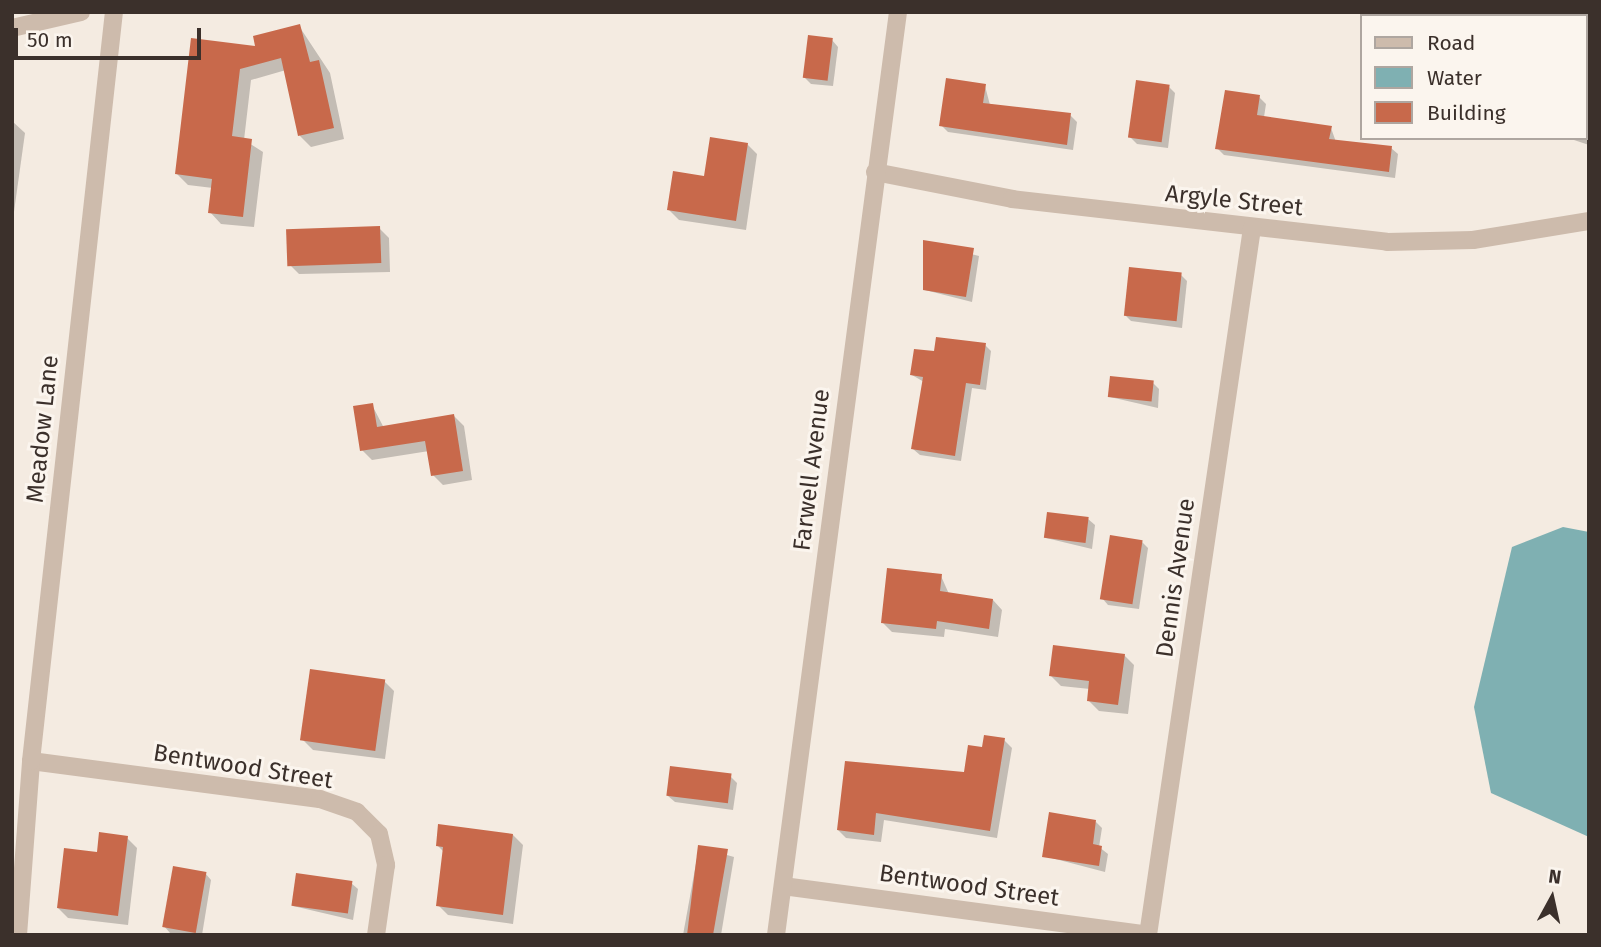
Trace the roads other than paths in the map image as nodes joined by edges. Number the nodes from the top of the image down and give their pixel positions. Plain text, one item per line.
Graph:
1 (81, 12) edge
2 (114, 12) edge
3 (898, 12) edge
4 (12, 28) edge
5 (875, 172) junction
6 (1589, 221) edge
7 (1252, 228) junction
8 (31, 761) junction
9 (783, 886) junction
10 (18, 935) edge
11 (376, 935) edge
12 (776, 935) edge
13 (1148, 935) edge

1 - 4 street
2 - 8 street, Meadow Lane
3 - 5 street, Farwell Avenue
5 - 7 street, Argyle Street
5 - 9 street, Farwell Avenue
6 - 7 street, Argyle Street
7 - 13 street, Dennis Avenue
8 - 10 street, Meadow Lane
8 - 11 street, Bentwood Street
9 - 12 street, Farwell Avenue
9 - 13 street, Bentwood Street

